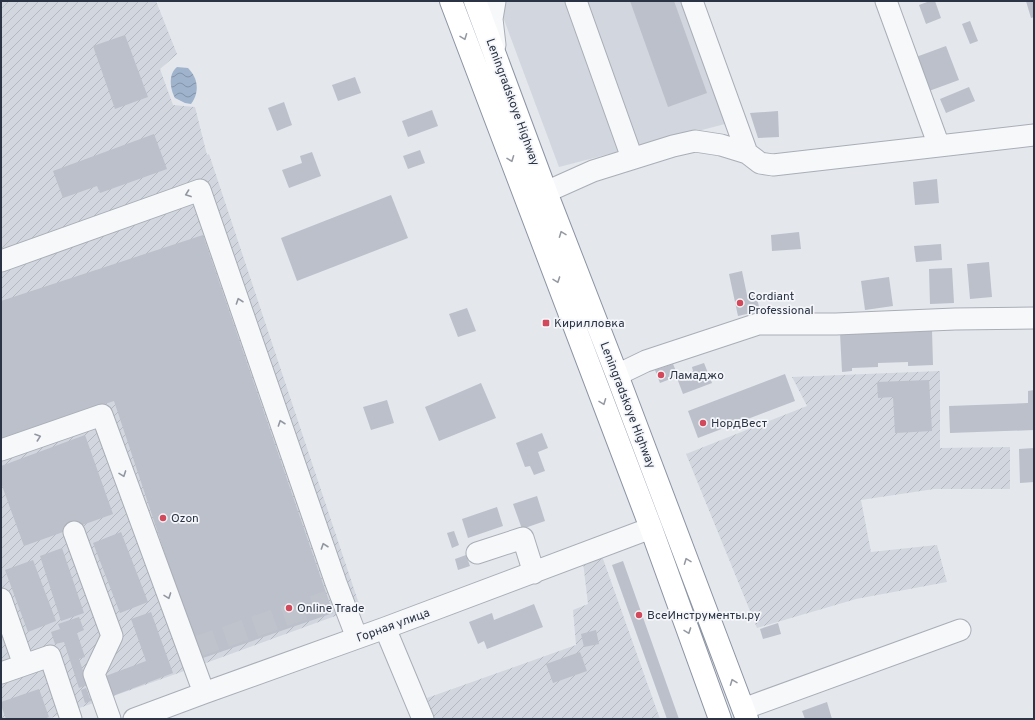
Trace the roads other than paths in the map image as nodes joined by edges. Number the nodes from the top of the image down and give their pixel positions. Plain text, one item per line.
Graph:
1 (451, 1) edge
2 (475, 1) edge
3 (495, 1) edge
4 (576, 1) edge
5 (692, 1) edge
6 (886, 1) edge
7 (496, 56) junction
8 (1034, 135) edge
9 (939, 146) junction
10 (746, 153) junction
11 (632, 158) junction
12 (546, 192) junction
13 (1, 262) edge
14 (1034, 318) edge
15 (617, 374) junction
16 (1, 450) edge
17 (651, 528) junction
18 (74, 532) dead end
19 (477, 553) dead end
20 (534, 572) junction
21 (1, 599) edge
22 (385, 628) junction
23 (960, 630) dead end
24 (357, 638) junction
25 (24, 665) junction
26 (1, 673) edge
27 (204, 693) junction
28 (745, 714) edge
29 (71, 719) edge
30 (110, 719) edge
31 (134, 719) edge
32 (423, 719) edge
33 (720, 719) edge

1 -> 17 highway, Leningradskoye Highway
2 - 7 highway, Leningradskoye Highway
3 - 7 street
4 - 11 street
5 - 10 street
6 - 9 street
7 - 12 highway, Leningradskoye Highway
8 - 9 street
9 - 10 street
10 - 11 street
11 - 12 street
15 -> 12 highway, Leningradskoye Highway
24 -> 13 street
14 - 15 street
28 -> 15 highway, Leningradskoye Highway
16 -> 27 street
17 - 20 street, Горная улица
17 -> 33 highway, Leningradskoye Highway
18 - 30 street
19 - 20 street
20 - 22 street, Горная улица
21 - 25 street
22 - 24 street, Горная улица
22 - 32 street
23 - 28 street
24 - 27 street, Горная улица
25 - 26 street
25 - 29 street
27 - 31 street, Горная улица

